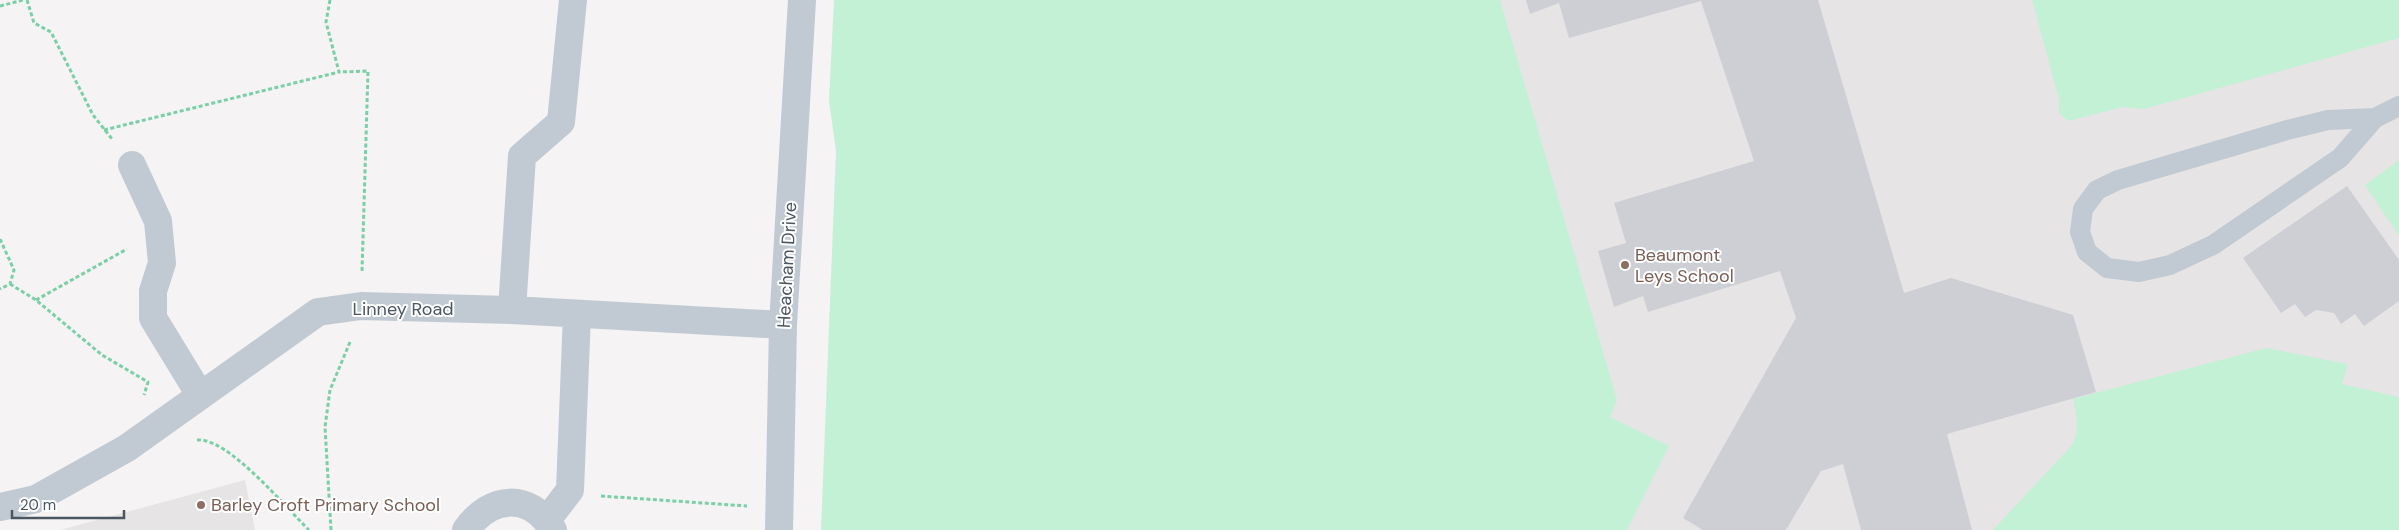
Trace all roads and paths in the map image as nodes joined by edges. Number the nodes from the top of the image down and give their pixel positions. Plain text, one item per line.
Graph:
1 (23, 0) edge
2 (27, 0) edge
3 (330, 0) edge
4 (572, 0) edge
5 (802, 0) edge
6 (0, 6) edge
7 (339, 72) junction
8 (2399, 106) edge
9 (2375, 118) junction
10 (104, 130) junction
11 (132, 165) joint
12 (159, 232) junction
13 (0, 239) edge
14 (0, 289) edge
15 (36, 300) dead end
16 (361, 306) junction
17 (512, 310) junction
18 (577, 314) junction
19 (783, 325) junction
20 (200, 395) junction
21 (600, 496) dead end
22 (0, 507) edge
23 (779, 519) edge
24 (550, 525) edge
25 (331, 530) edge
26 (466, 530) edge

1 - 6 path
2 - 10 path
3 - 7 path
4 - 17 street
5 - 19 street, Heacham Drive
7 - 10 path
7 - 16 path
8 - 9 lane
9 - 9 lane
10 - 11 path
11 - 12 street
12 - 15 path
12 - 20 street
13 - 14 path
16 - 17 street, Linney Road
16 - 20 street, Linney Road
16 - 25 path
17 - 18 street, Linney Road
18 - 19 street, Linney Road
18 - 24 street
19 - 23 street, Heacham Drive
20 - 22 street, Linney Road
21 - 23 path
24 - 26 street

